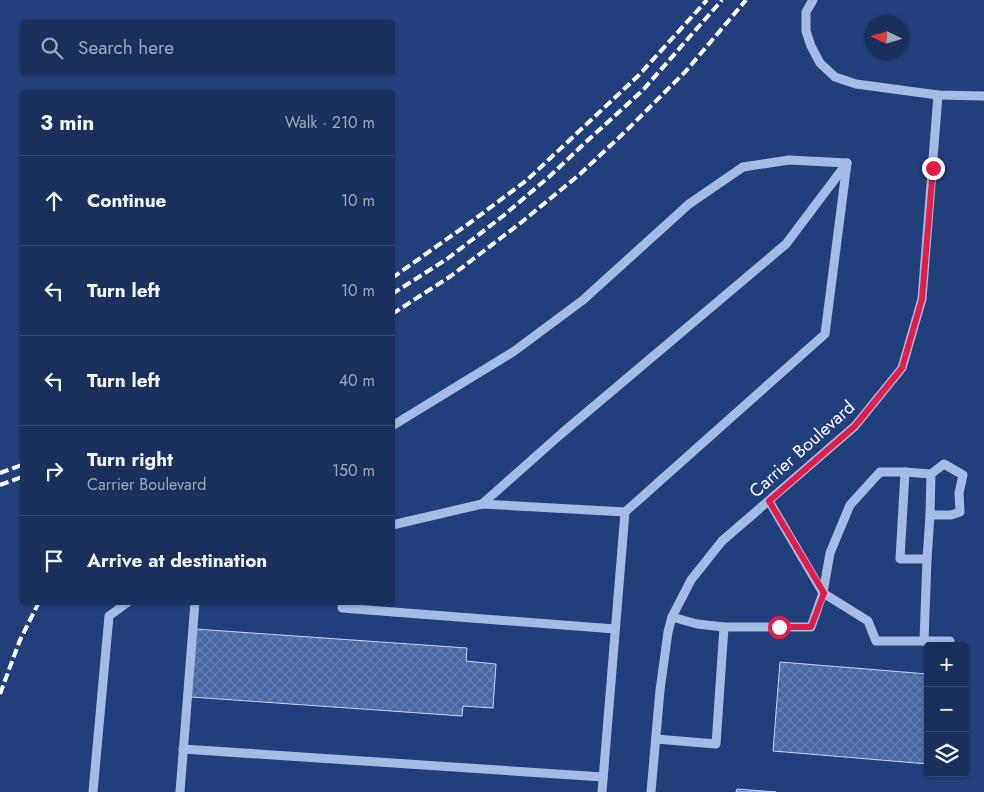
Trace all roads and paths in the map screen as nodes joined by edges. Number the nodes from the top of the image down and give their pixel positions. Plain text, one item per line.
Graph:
1 (812, 0) edge
2 (938, 96) junction
3 (984, 96) edge
4 (847, 163) junction
5 (395, 424) edge
6 (905, 472) junction
7 (931, 474) junction
8 (769, 501) junction
9 (482, 504) junction
10 (625, 512) junction
11 (930, 515) junction
12 (395, 524) edge
13 (927, 559) junction
14 (824, 593) junction
15 (124, 605) edge
16 (196, 605) edge
17 (342, 605) edge
18 (672, 617) junction
19 (724, 627) junction
20 (615, 629) junction
21 (924, 641) junction
22 (950, 642) edge
23 (656, 739) junction
24 (183, 749) junction
25 (603, 777) junction
26 (93, 792) edge
27 (180, 792) edge
28 (602, 792) edge
29 (651, 792) edge

1 - 2 street
2 - 3 street
2 - 8 street, Carrier Boulevard
4 - 5 street
4 - 9 street
4 - 10 street
6 - 7 street
6 - 13 street
6 - 14 street
7 - 11 street
7 - 11 street
8 - 14 street
8 - 18 street, Carrier Boulevard
9 - 10 street
9 - 12 street
10 - 20 street
11 - 13 street
13 - 21 street
14 - 19 street
14 - 21 street
15 - 26 street
16 - 24 street
17 - 20 street
18 - 19 street
18 - 23 street, Carrier Boulevard
19 - 23 street
20 - 25 street
21 - 22 street
23 - 29 street, Carrier Boulevard
24 - 25 street
24 - 27 street
25 - 28 street

